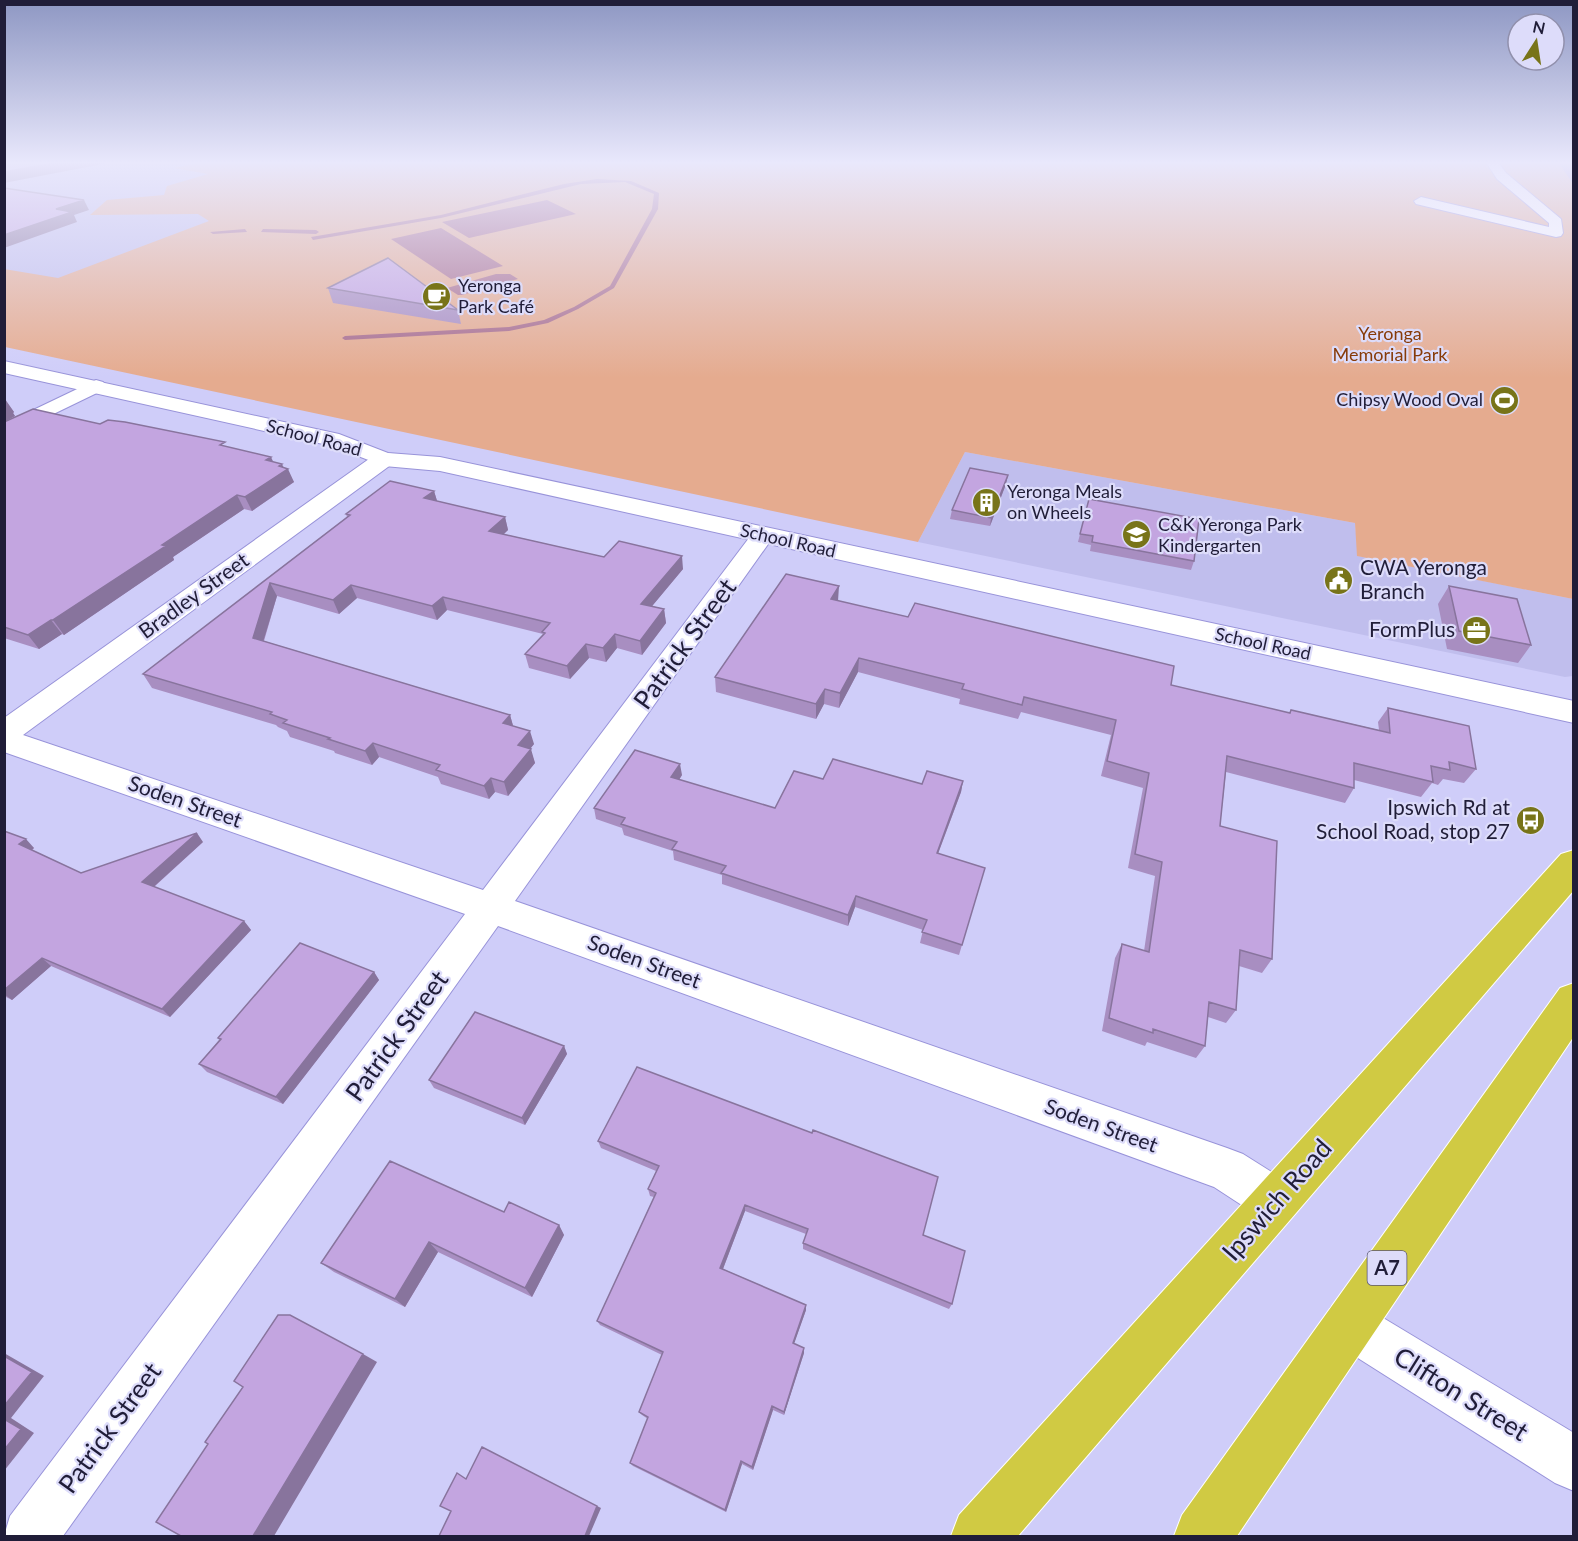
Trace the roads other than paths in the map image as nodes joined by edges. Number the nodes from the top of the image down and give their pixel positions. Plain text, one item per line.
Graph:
1 (4, 367) edge
2 (96, 386) junction
3 (4, 432) edge
4 (384, 459) junction
5 (763, 535) junction
6 (1574, 712) edge
7 (4, 734) edge
8 (4, 740) edge
9 (1574, 864) edge
10 (491, 908) junction
11 (1574, 1001) edge
12 (1276, 1201) junction
13 (1348, 1324) junction
14 (1574, 1464) edge
15 (30, 1536) edge
16 (980, 1536) edge
17 (1203, 1536) edge

1 - 2 street, School Road
2 - 3 street
2 - 4 street, School Road
4 - 5 street, School Road
4 - 7 street, Bradley Street
5 - 6 street, School Road
5 - 10 street, Patrick Street
8 - 10 street, Soden Street
9 - 12 highway, Ipswich Road
10 - 12 street, Soden Street
10 - 15 street, Patrick Street
11 - 13 highway, A7
12 - 16 highway, Ipswich Road
13 - 14 street, Clifton Street
13 - 17 highway, A7

